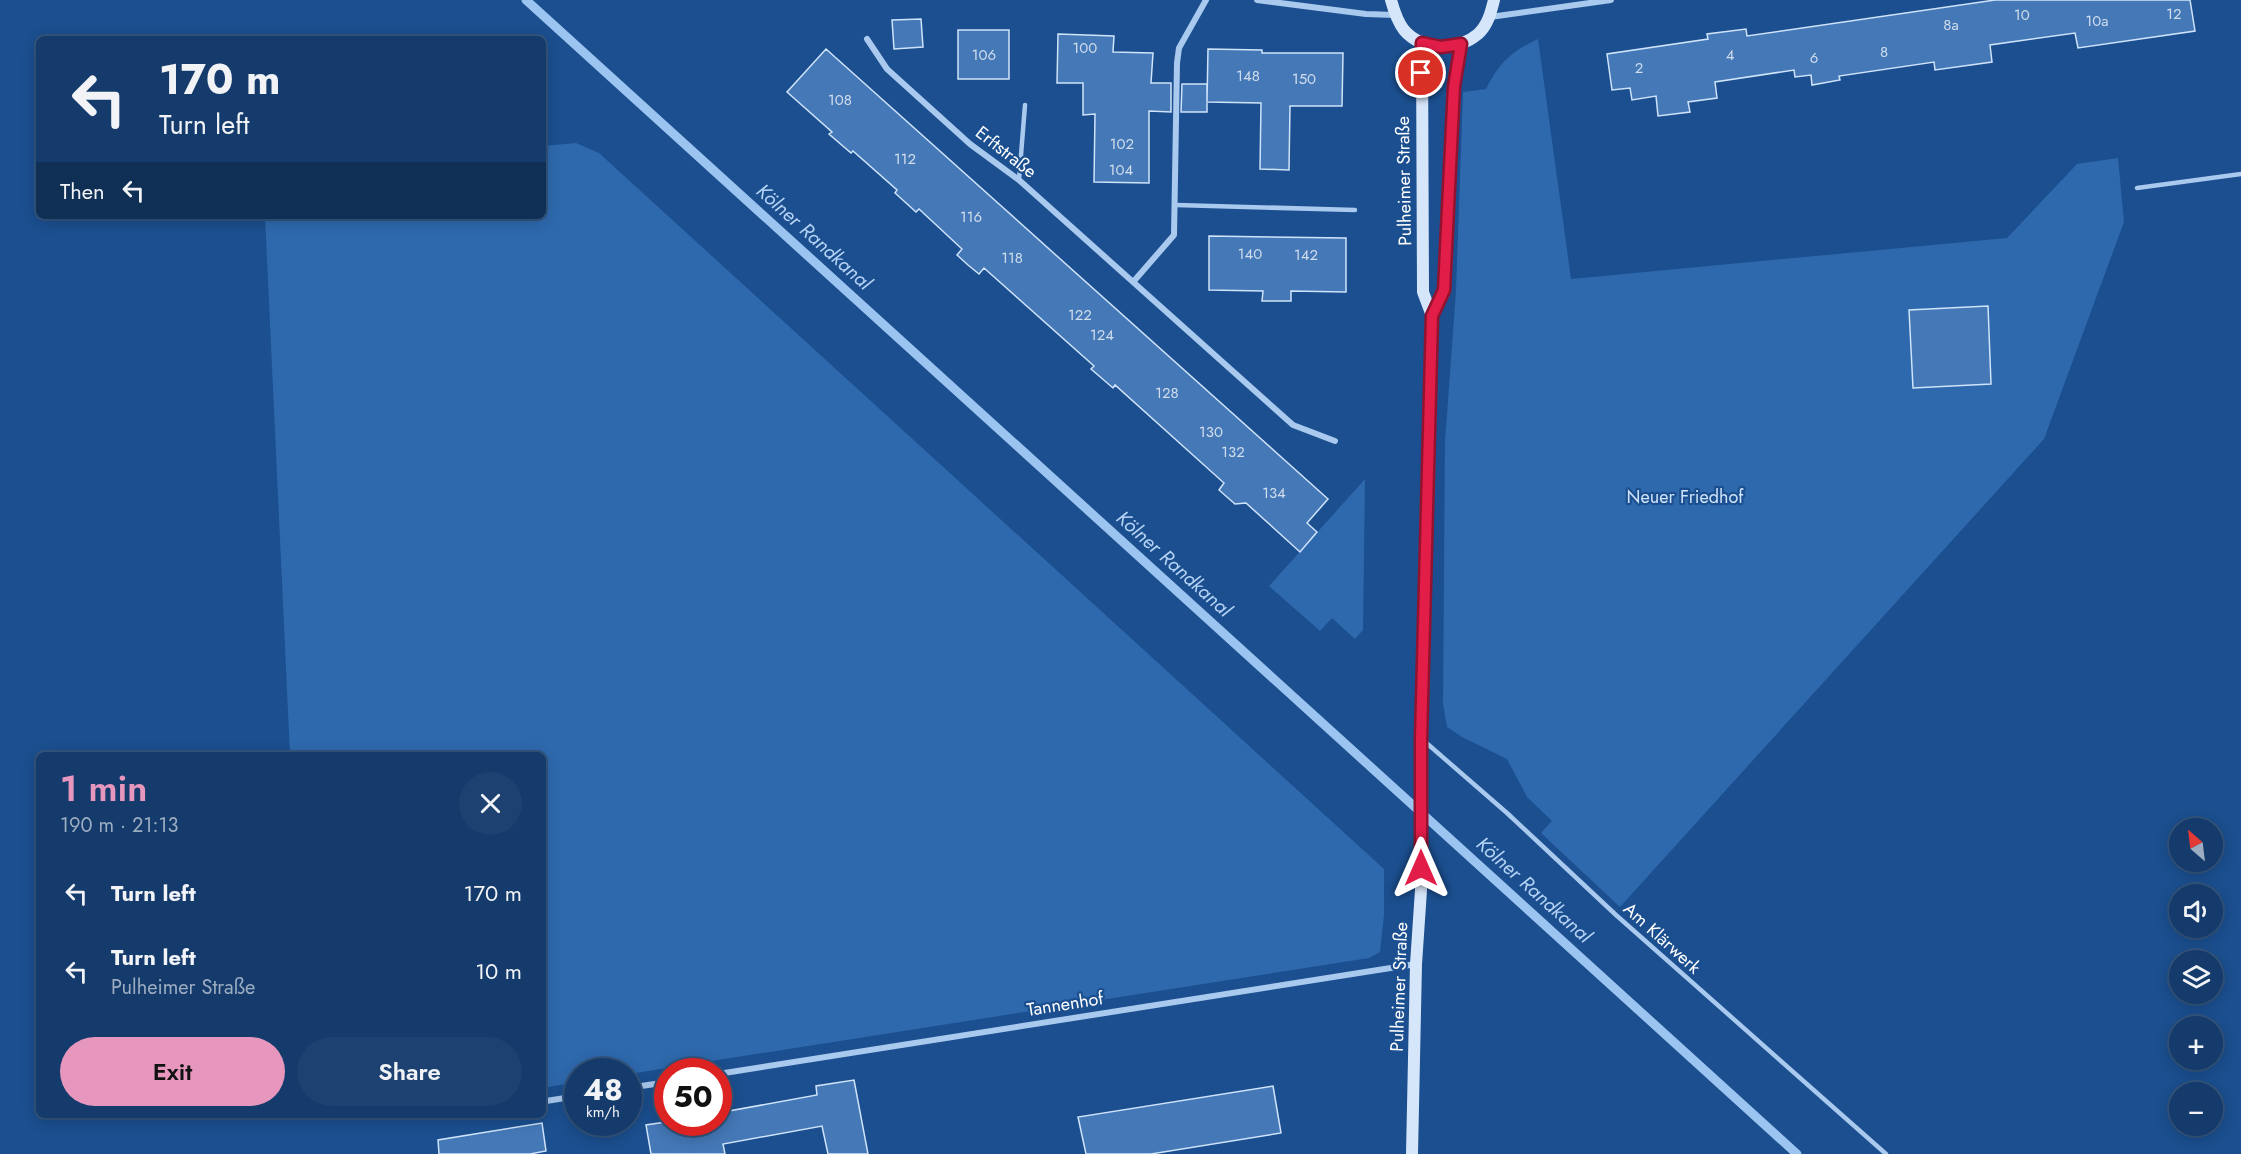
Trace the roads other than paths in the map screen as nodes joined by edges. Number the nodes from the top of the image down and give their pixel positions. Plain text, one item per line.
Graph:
1 (1206, 0) edge
2 (1257, 0) edge
3 (1391, 0) edge
4 (1494, 0) edge
5 (1611, 0) edge
6 (1395, 15) junction
7 (1490, 17) junction
8 (867, 39) dead end
9 (1422, 43) junction
10 (1461, 44) junction
11 (1025, 105) dead end
12 (2241, 174) edge
13 (1019, 180) junction
14 (2137, 188) dead end
15 (1176, 205) junction
16 (1355, 210) dead end
17 (1134, 281) junction
18 (1432, 316) junction
19 (1335, 441) dead end
20 (1421, 739) junction
21 (1416, 964) junction
22 (732, 1072) edge
23 (564, 1098) edge
24 (546, 1101) dead end
25 (1412, 1154) edge
26 (1886, 1154) edge

1 - 15 street
2 - 6 street
3 - 6 main road
4 - 7 main road
5 - 7 street
6 - 9 main road
7 - 10 main road
8 - 13 street, Erftstraße
9 - 10 main road
9 - 18 main road, Pulheimer Straße
10 - 18 main road, Pulheimer Straße
11 - 13 lane
12 - 14 lane
13 - 17 street, Erftstraße
15 - 16 lane
15 - 17 street
17 - 19 street, Erftstraße
18 - 20 main road, Pulheimer Straße
20 - 21 main road, Pulheimer Straße
20 - 26 lane, Am Klärwerk
21 - 22 street, Tannenhof
21 - 25 main road, Pulheimer Straße
23 - 24 street

